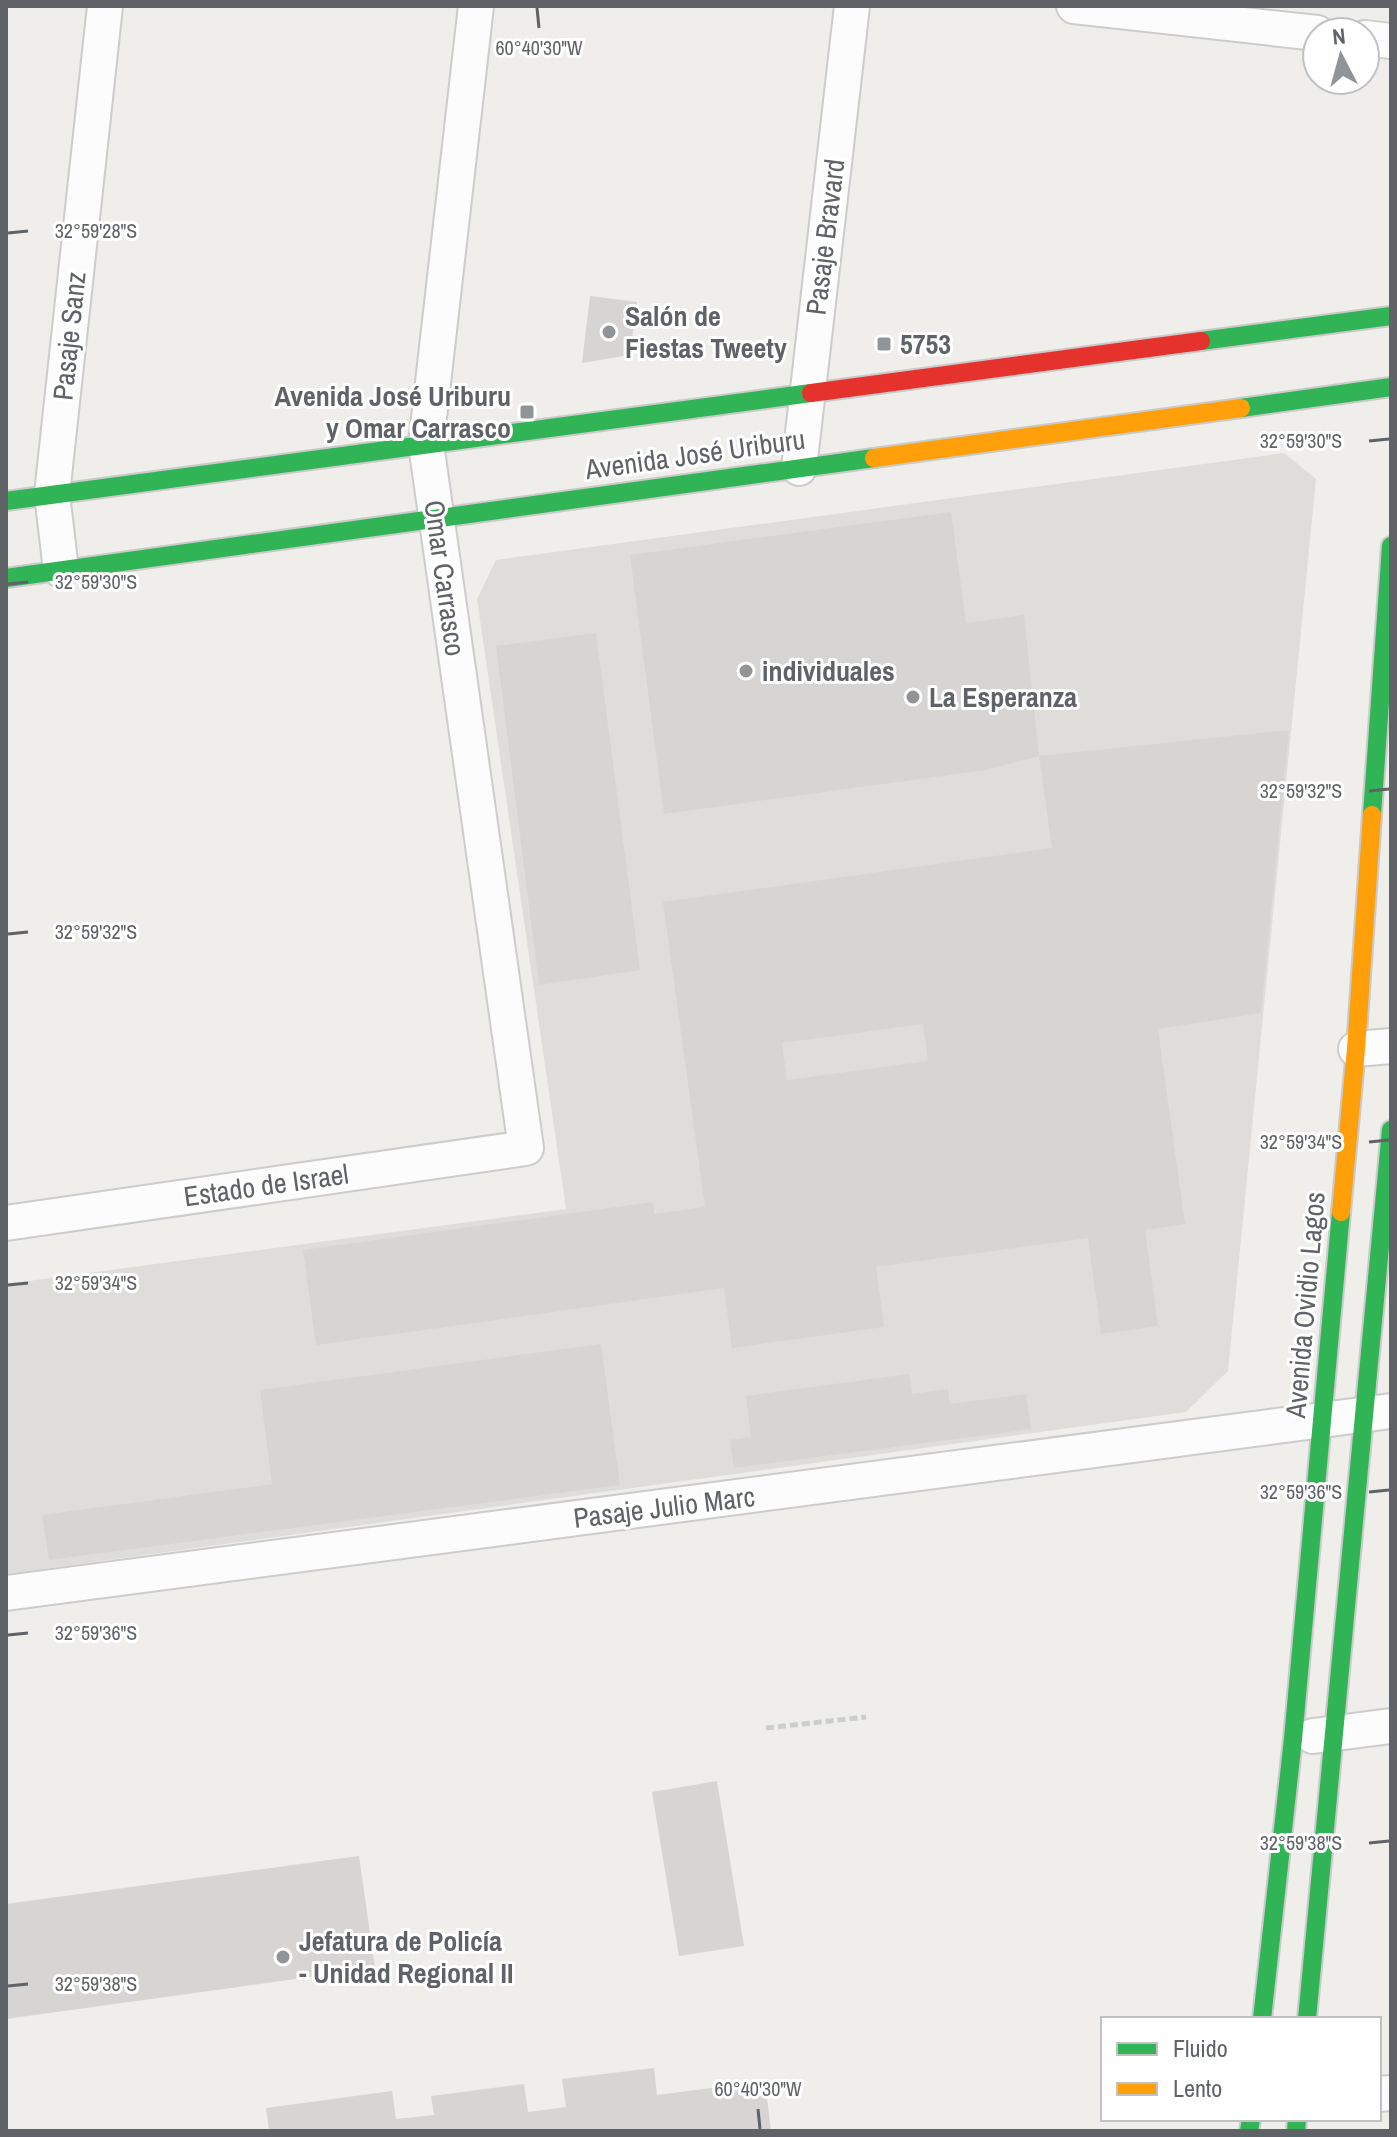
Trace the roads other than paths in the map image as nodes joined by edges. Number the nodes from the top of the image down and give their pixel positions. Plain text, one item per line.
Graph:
1 (105, 6) edge
2 (476, 6) edge
3 (852, 6) edge
4 (1074, 6) edge
5 (1301, 31) edge
6 (1391, 316) edge
7 (1391, 387) edge
8 (806, 394) junction
9 (426, 444) junction
10 (799, 468) junction
11 (52, 494) junction
12 (6, 501) edge
13 (437, 518) junction
14 (1391, 546) edge
15 (61, 570) junction
16 (6, 578) edge
17 (1391, 1046) edge
18 (1356, 1049) junction
19 (1391, 1130) edge
20 (526, 1148) joint
21 (6, 1223) edge
22 (1378, 1413) edge
23 (1323, 1421) junction
24 (6, 1593) edge
25 (1391, 1726) edge
26 (1334, 1734) junction
27 (1293, 1739) junction
28 (1262, 2017) edge
29 (1307, 2017) edge

1 - 11 street, Pasaje Sanz
2 - 9 street, Omar Carrasco
3 - 8 street, Pasaje Bravard
4 - 5 street
6 - 8 main road, Avenida José Uriburu
7 - 10 main road, Avenida José Uriburu
8 - 9 main road, Avenida José Uriburu
8 - 10 street, Pasaje Bravard
9 - 11 main road, Avenida José Uriburu
9 - 13 street, Omar Carrasco
10 - 13 main road, Avenida José Uriburu
11 - 12 main road, Avenida José Uriburu
11 - 15 street, Pasaje Sanz
13 - 15 main road, Avenida José Uriburu
13 - 20 street, Omar Carrasco
14 - 18 main road, Avenida Ovidio Lagos
15 - 16 main road, Avenida José Uriburu
17 - 18 street
18 - 23 main road, Avenida Ovidio Lagos
19 - 22 main road
20 - 21 street, Estado de Israel
22 - 23 street, Pasaje Julio Marc
22 - 26 main road
23 - 24 street, Pasaje Julio Marc
23 - 27 main road, Avenida Ovidio Lagos
25 - 26 street
26 - 27 street
26 - 29 main road
27 - 28 main road, Avenida Ovidio Lagos

